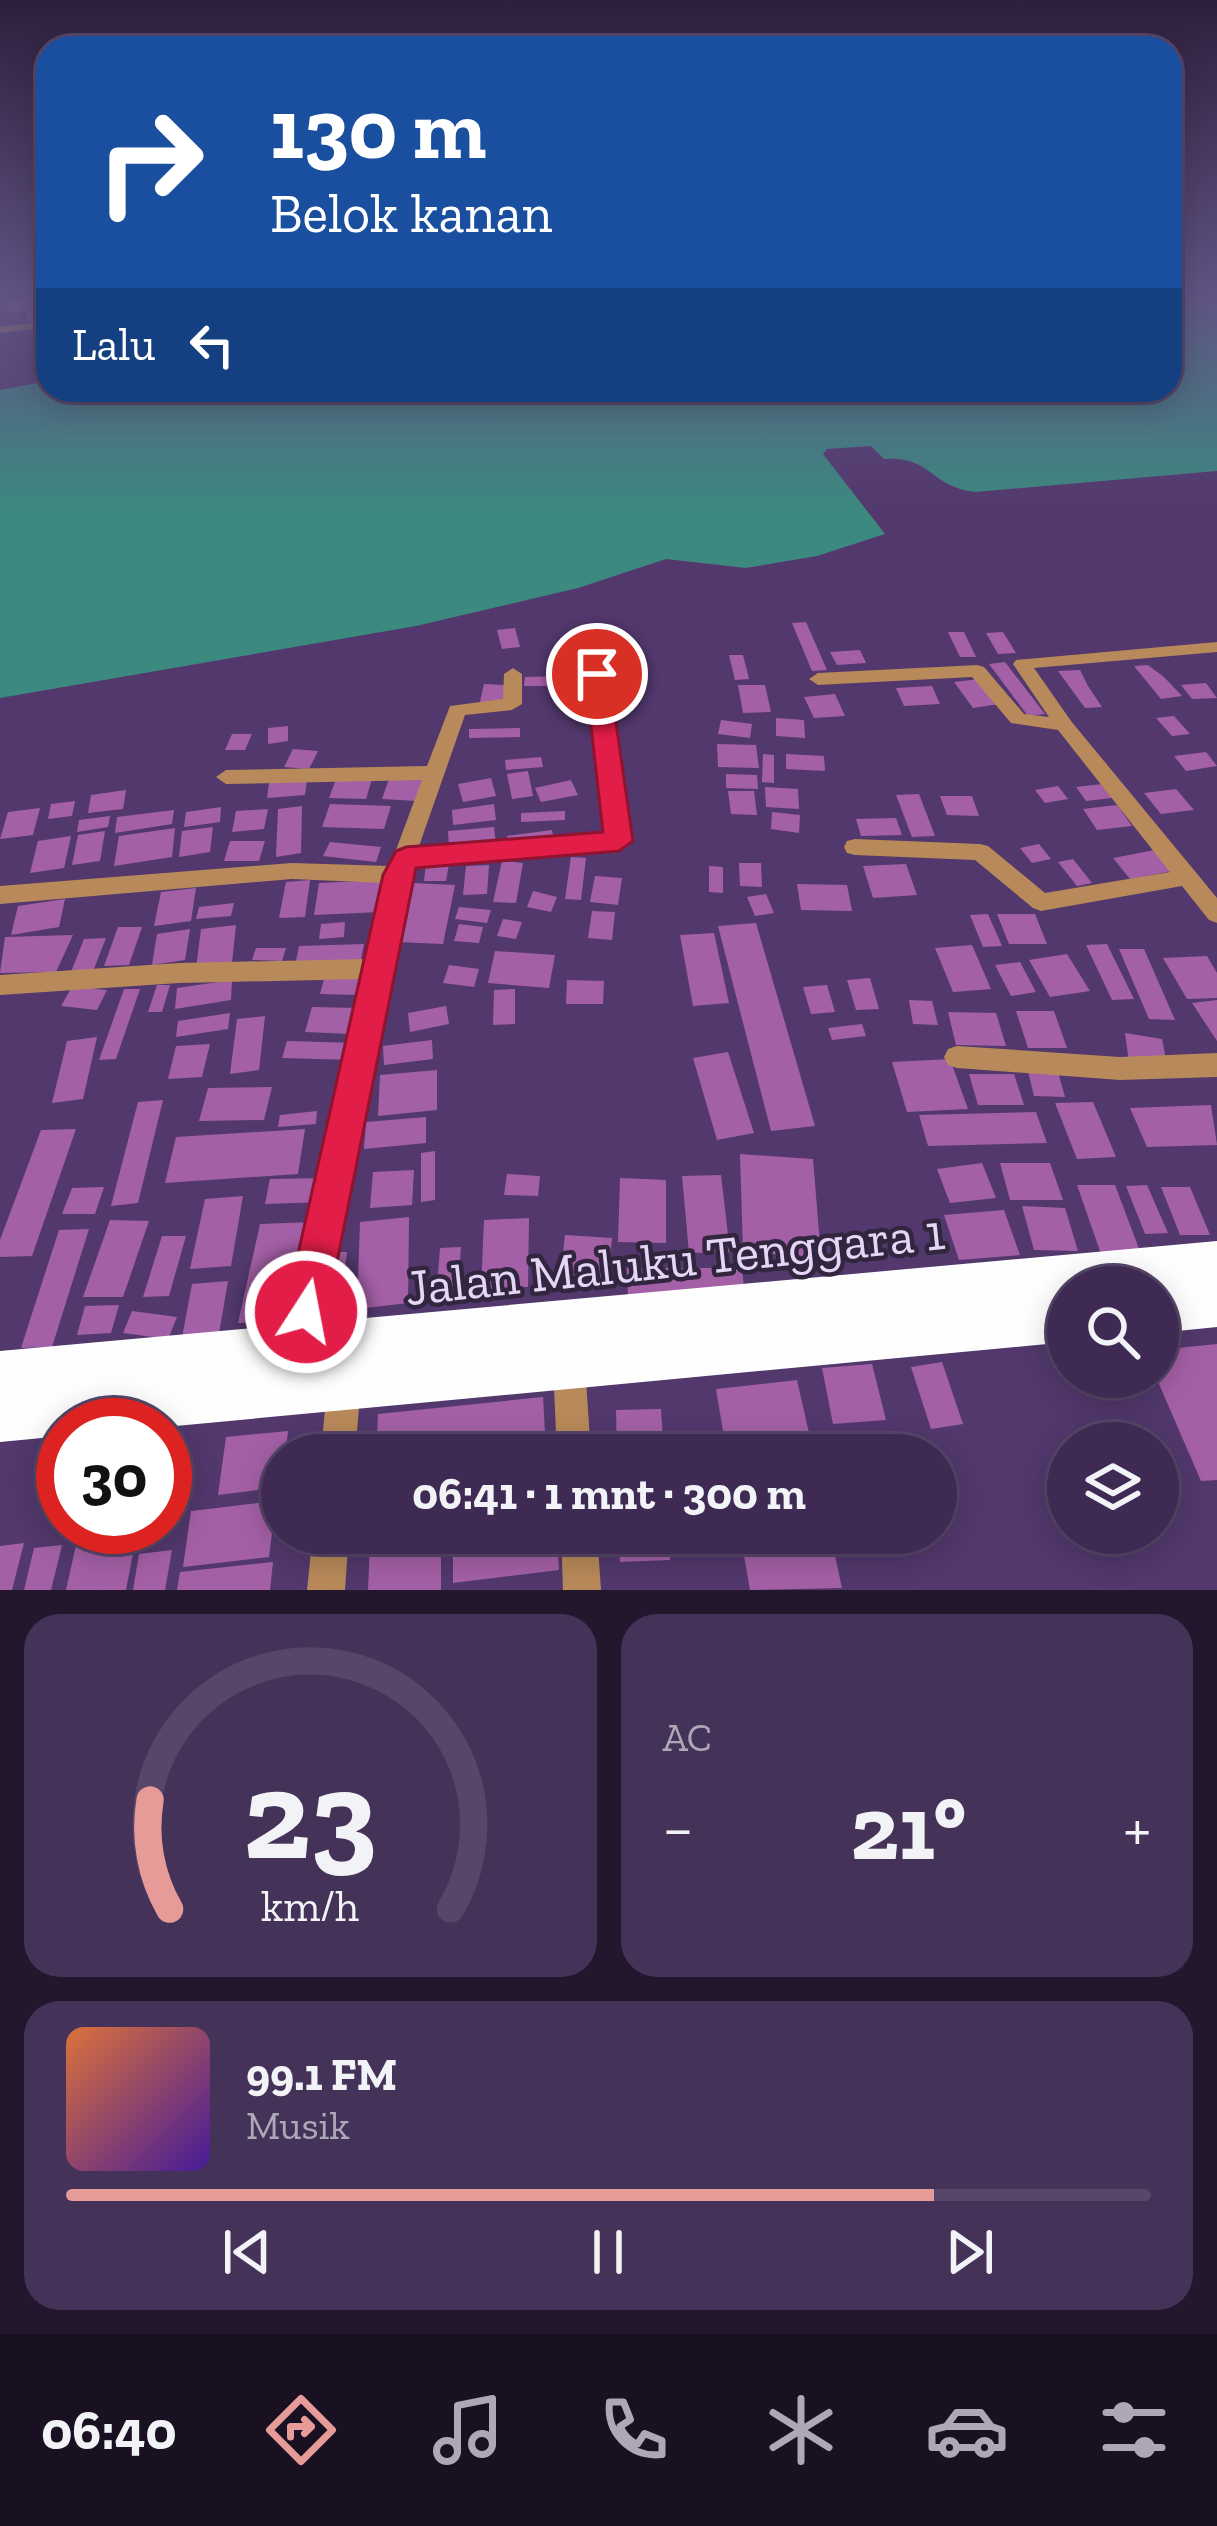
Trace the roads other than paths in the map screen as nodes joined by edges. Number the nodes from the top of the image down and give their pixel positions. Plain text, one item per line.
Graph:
1 (1217, 646) edge
2 (513, 674) dead end
3 (597, 674) dead end
4 (818, 679) dead end
5 (1064, 725) junction
6 (436, 773) junction
7 (226, 777) dead end
8 (855, 847) dead end
9 (402, 866) junction
10 (1188, 878) junction
11 (0, 896) edge
12 (1217, 914) edge
13 (376, 969) junction
14 (0, 985) edge
15 (956, 1058) dead end
16 (1217, 1065) edge
17 (1217, 1267) edge
18 (1217, 1300) edge
19 (1179, 1304) edge
20 (1047, 1316) edge
21 (567, 1344) junction
22 (321, 1368) junction
23 (0, 1380) edge
24 (0, 1412) edge
25 (334, 1434) edge
26 (573, 1434) edge
27 (329, 1554) edge
28 (580, 1554) edge
29 (326, 1590) edge
30 (582, 1590) edge

1 - 5 street
2 - 6 street
3 - 9 street
4 - 5 street
5 - 10 street
6 - 7 street
6 - 9 street
8 - 10 street
9 - 11 street
9 - 13 street
10 - 12 street
13 - 14 street
13 - 22 street
15 - 16 street
17 - 21 highway, Jalan Maluku Tenggara 1
18 - 19 highway
20 - 21 highway, Jalan Maluku Tenggara 1
21 - 22 highway, Jalan Maluku Tenggara 1
21 - 26 street
22 - 23 highway, Jalan Maluku Tenggara 1
22 - 24 highway, Jalan Maluku Tenggara 1
22 - 25 street
27 - 29 street
28 - 30 street

